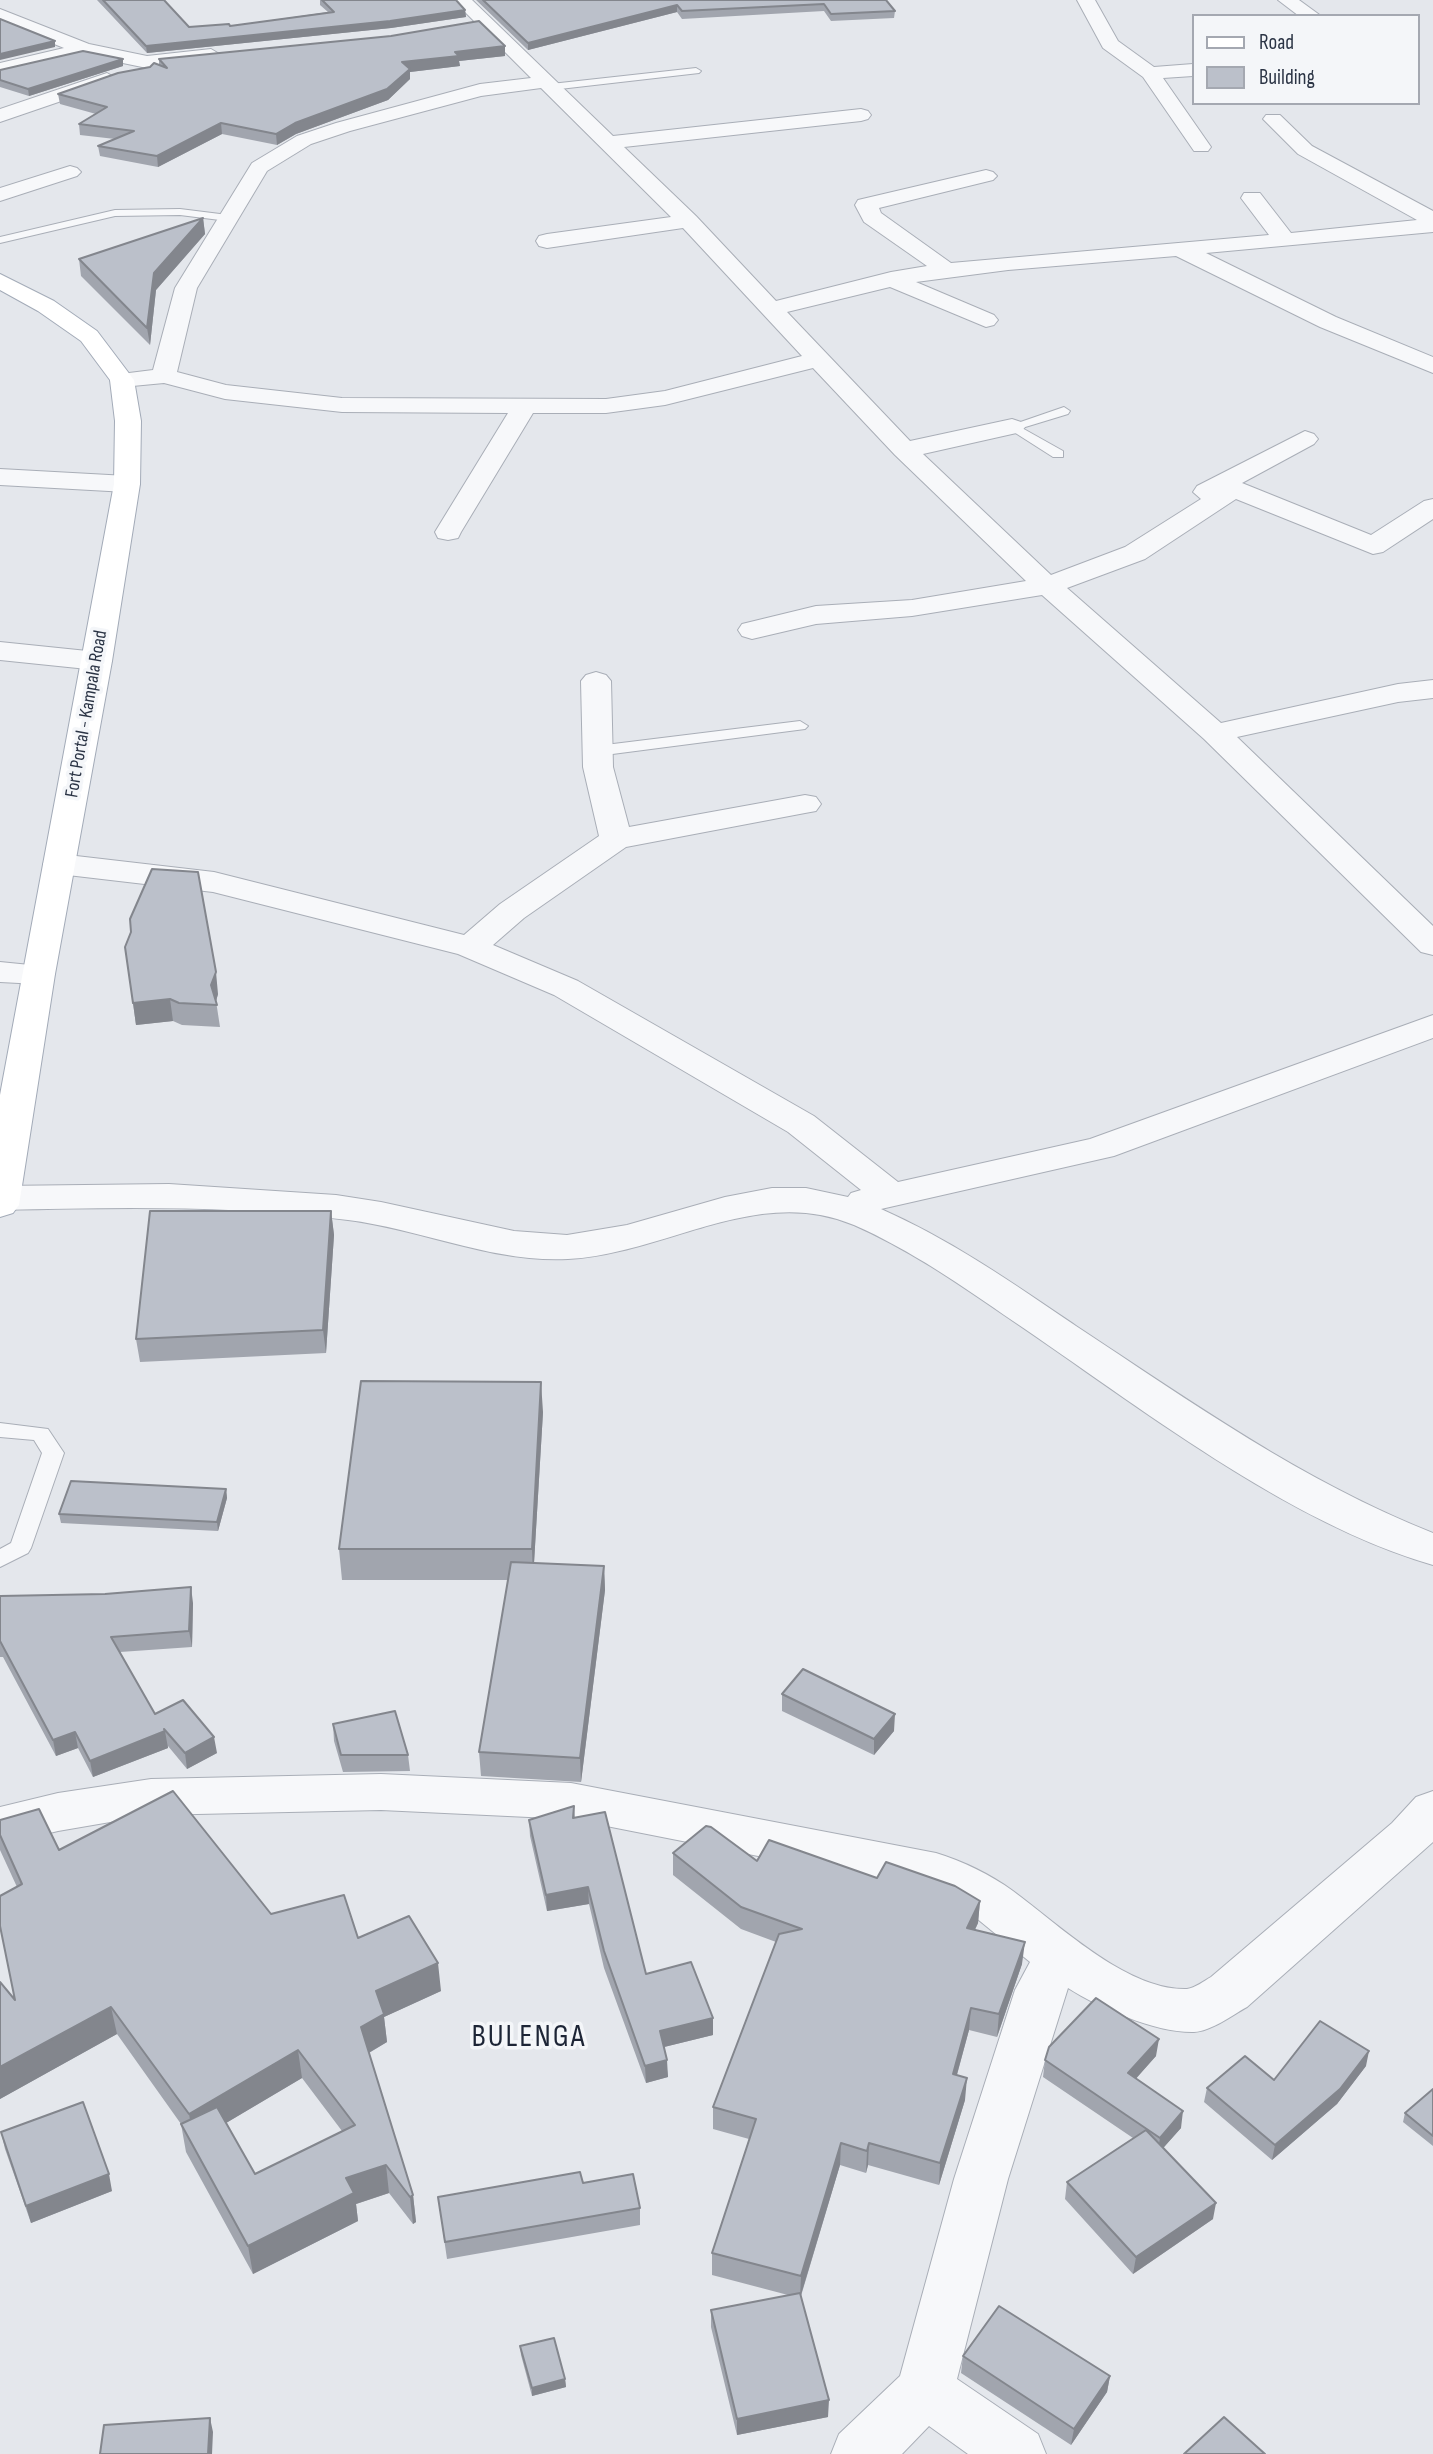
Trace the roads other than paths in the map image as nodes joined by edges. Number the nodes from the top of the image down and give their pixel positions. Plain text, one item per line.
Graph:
1 (462, 0) edge
2 (1086, 0) edge
3 (1287, 0) edge
4 (1309, 14) edge
5 (0, 15) edge
6 (484, 22) junction
7 (460, 26) edge
8 (84, 49) junction
9 (231, 53) edge
10 (147, 62) junction
11 (0, 69) edge
12 (1192, 70) edge
13 (696, 72) dead end
14 (1150, 73) junction
15 (548, 84) junction
16 (861, 115) dead end
17 (0, 116) edge
18 (1273, 119) dead end
19 (608, 143) junction
20 (1201, 147) dead end
21 (70, 173) dead end
22 (986, 176) dead end
23 (0, 195) edge
24 (1252, 198) dead end
25 (228, 218) junction
26 (688, 221) junction
27 (1432, 225) edge
28 (0, 240) edge
29 (547, 241) dead end
30 (1285, 241) junction
31 (1178, 248) junction
32 (947, 270) junction
33 (891, 279) junction
34 (0, 281) edge
35 (772, 309) junction
36 (986, 320) dead end
37 (818, 359) junction
38 (1433, 366) edge
39 (164, 376) junction
40 (122, 380) junction
41 (525, 405) junction
42 (1064, 411) dead end
43 (1012, 427) junction
44 (1305, 439) dead end
45 (904, 450) junction
46 (1058, 454) dead end
47 (0, 477) edge
48 (127, 484) junction
49 (1221, 498) junction
50 (1433, 507) edge
51 (448, 532) dead end
52 (1047, 586) junction
53 (752, 630) dead end
54 (0, 651) edge
55 (97, 661) junction
56 (596, 681) dead end
57 (1433, 689) edge
58 (800, 726) dead end
59 (1215, 733) junction
60 (597, 751) junction
61 (806, 804) dead end
62 (616, 839) junction
63 (59, 864) junction
64 (1433, 945) edge
65 (470, 947) junction
66 (0, 972) edge
67 (38, 974) junction
68 (1433, 1026) edge
69 (890, 1194) junction
70 (1, 1200) edge
71 (840, 1207) junction
72 (0, 1430) edge
73 (1433, 1550) edge
74 (0, 1559) edge
75 (1433, 1810) edge
76 (0, 1826) edge
77 (1058, 1956) junction
78 (925, 2390) junction
79 (860, 2454) edge
80 (1017, 2454) edge

1 - 6 street
2 - 14 street
3 - 4 street
5 - 8 street
6 - 7 street
6 - 15 street
8 - 10 street
8 - 11 street
9 - 10 street
10 - 17 street
12 - 14 street
13 - 15 lane
14 - 20 street
15 - 19 street
15 - 25 street
16 - 19 street
18 - 27 street
19 - 26 street
21 - 23 street
22 - 32 street
24 - 30 street
25 - 28 lane
25 - 39 street
26 - 29 street
26 - 35 street
27 - 30 street
30 - 31 street
31 - 32 street
31 - 38 street
32 - 33 street
33 - 35 street
33 - 36 street
34 - 40 main road, Fort Portal - Kampala Road
35 - 37 street
37 - 41 street
37 - 45 street
39 - 40 street
39 - 41 street
40 - 48 main road, Fort Portal - Kampala Road
41 - 51 street
42 - 43 lane
43 - 45 street
43 - 46 lane
44 - 49 street
45 - 52 street
47 - 48 street
48 - 55 main road, Fort Portal - Kampala Road
49 - 50 street
49 - 52 street
52 - 53 street
52 - 59 street
54 - 55 street
55 - 63 main road, Fort Portal - Kampala Road
56 - 60 street
57 - 59 street
58 - 60 lane
59 - 64 street
60 - 62 street
61 - 62 street
62 - 65 street
63 - 65 street
63 - 67 main road, Fort Portal - Kampala Road
65 - 69 street
66 - 67 street
67 - 70 main road, Fort Portal - Kampala Road
68 - 69 street
69 - 71 street
70 - 71 street
71 - 73 street
72 - 74 lane
75 - 77 street
76 - 77 street
77 - 78 street
78 - 79 street
78 - 80 street

